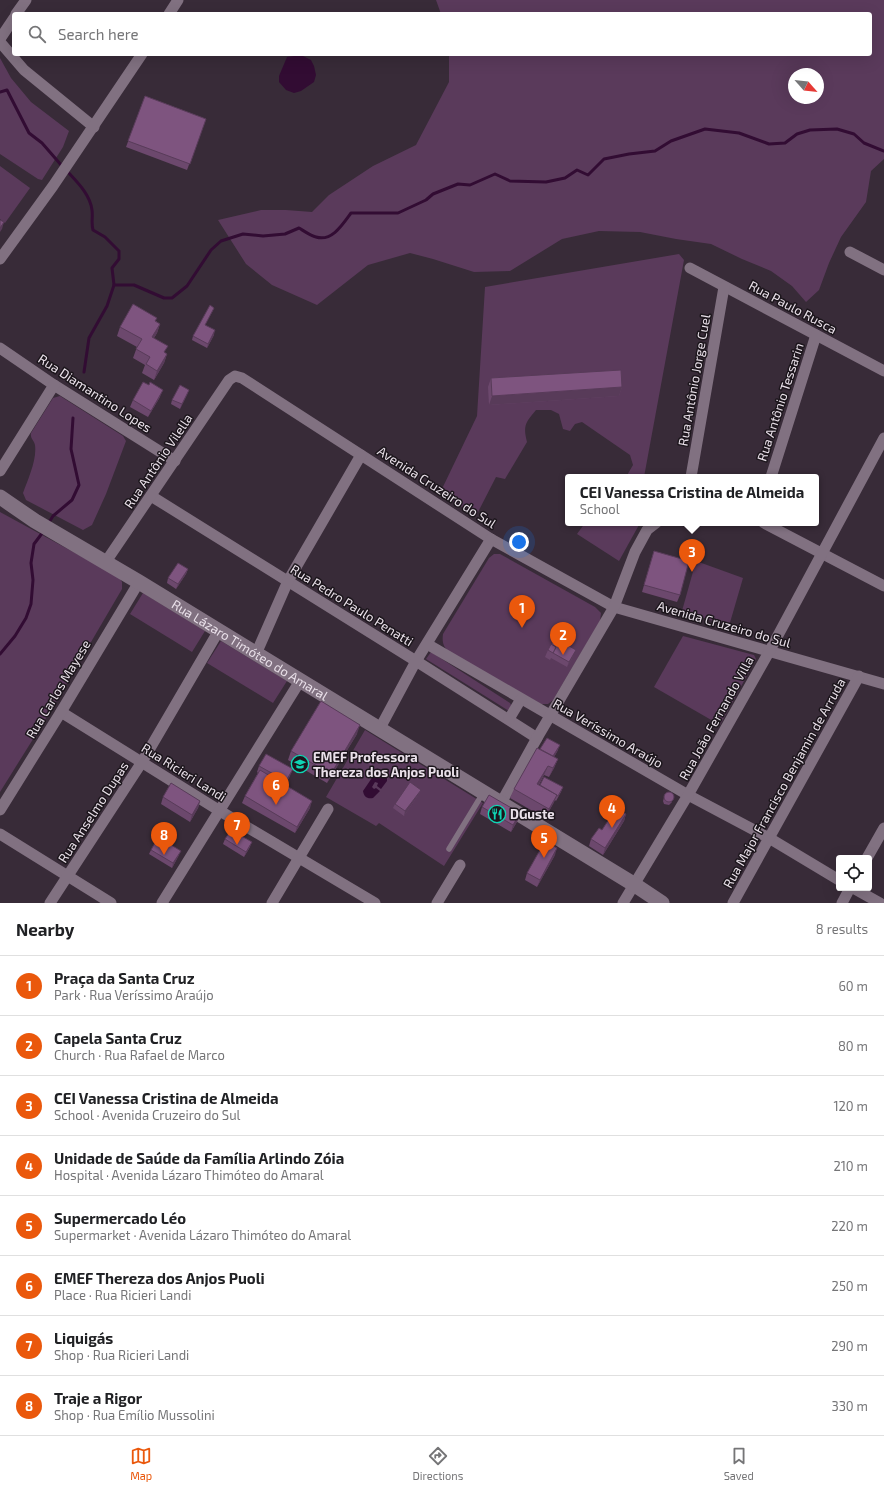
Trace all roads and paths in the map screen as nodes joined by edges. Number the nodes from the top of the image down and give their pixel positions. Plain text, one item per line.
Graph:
1 (26, 0) edge
2 (178, 0) edge
3 (17, 12) edge
4 (170, 12) edge
5 (12, 21) edge
6 (0, 39) edge
7 (0, 42) edge
8 (141, 56) edge
9 (94, 127) junction
10 (850, 252) dead end
11 (0, 259) edge
12 (690, 268) dead end
13 (884, 270) edge
14 (724, 287) junction
15 (816, 335) junction
16 (0, 348) edge
17 (884, 371) edge
18 (235, 376) joint
19 (54, 386) junction
20 (884, 438) edge
21 (361, 455) junction
22 (175, 461) junction
23 (0, 471) edge
24 (693, 474) edge
25 (772, 474) edge
26 (151, 496) junction
27 (0, 497) edge
28 (652, 526) edge
29 (770, 526) edge
30 (491, 539) junction
31 (822, 552) junction
32 (105, 563) junction
33 (288, 581) junction
34 (139, 582) junction
35 (884, 586) edge
36 (614, 607) junction
37 (218, 632) junction
38 (427, 644) junction
39 (768, 652) junction
40 (256, 654) junction
41 (416, 661) junction
42 (859, 676) junction
43 (300, 681) junction
44 (884, 684) edge
45 (521, 699) junction
46 (61, 712) junction
47 (550, 716) junction
48 (509, 719) junction
49 (379, 730) junction
50 (537, 738) junction
51 (142, 762) junction
52 (483, 793) junction
53 (688, 795) junction
54 (501, 803) junction
55 (328, 809) dead end
56 (0, 810) edge
57 (220, 811) junction
58 (884, 828) edge
59 (0, 834) edge
60 (769, 838) junction
61 (449, 849) dead end
62 (869, 855) edge
63 (300, 857) junction
64 (460, 865) dead end
65 (67, 877) junction
66 (836, 878) edge
67 (635, 885) junction
68 (850, 891) edge
69 (858, 891) edge
70 (50, 903) edge
71 (111, 903) edge
72 (162, 903) edge
73 (272, 903) edge
74 (375, 903) edge
75 (438, 903) edge
76 (623, 903) edge
77 (662, 903) edge
78 (733, 903) edge
79 (842, 903) edge
80 (880, 903) edge

1 - 3 street
2 - 4 street
5 - 6 street
7 - 9 street
8 - 9 street
9 - 11 street
10 - 13 street
12 - 14 street, Rua Paulo Rusca
14 - 15 street, Rua Paulo Rusca
14 - 24 street, Rua Antônio Jorge Cuel
15 - 17 street, Rua Paulo Rusca
15 - 25 street, Rua Antônio Tessarin
16 - 19 street, Rua Diamantino Lopes
18 - 21 street, Avenida Cruzeiro do Sul
18 - 22 street, Rua Antônio Vilella
19 - 22 street, Rua Diamantino Lopes
19 - 23 street
20 - 31 street, Rua João Fernando Villa
21 - 30 street, Avenida Cruzeiro do Sul
21 - 33 street
22 - 26 street, Rua Antônio Vilella
26 - 32 street, Rua Antônio Vilella
26 - 33 street, Rua Pedro Paulo Penatti
27 - 32 main road, Rua Lázaro Timóteo do Amaral
28 - 36 street
29 - 31 street
30 - 36 street, Avenida Cruzeiro do Sul
30 - 38 street
31 - 35 street
31 - 39 street, Rua João Fernando Villa
32 - 34 main road, Rua Lázaro Timóteo do Amaral
33 - 40 street
33 - 41 street, Rua Pedro Paulo Penatti
34 - 37 main road, Rua Lázaro Timóteo do Amaral
34 - 46 street, Rua Carlos Mayese
36 - 39 street, Avenida Cruzeiro do Sul
36 - 47 street
37 - 40 main road, Rua Lázaro Timóteo do Amaral
37 - 51 street, Rua Anselmo Dupas
38 - 41 street
38 - 45 street, Rua Veríssimo Araújo
39 - 42 street, Avenida Cruzeiro do Sul
39 - 53 street, Rua João Fernando Villa
40 - 43 main road, Rua Lázaro Timóteo do Amaral
41 - 48 street, Rua Pedro Paulo Penatti
41 - 49 street
42 - 44 street, Avenida Cruzeiro do Sul
42 - 60 street, Rua Major Francisco Benjamin de Arruda
43 - 49 main road, Rua Lázaro Timóteo do Amaral
43 - 57 street
45 - 47 street, Rua Veríssimo Araújo
45 - 48 street
46 - 51 street, Rua Ricieri Landi
46 - 56 street, Rua Carlos Mayese
47 - 50 street
47 - 53 street, Rua Veríssimo Araújo
48 - 50 street, Rua Pedro Paulo Penatti
49 - 52 main road, Rua Lázaro Timóteo do Amaral
50 - 54 street
51 - 57 street, Rua Ricieri Landi
51 - 65 street, Rua Anselmo Dupas
52 - 54 main road, Rua Lázaro Timóteo do Amaral
52 - 61 lane
53 - 60 street, Rua Veríssimo Araújo
53 - 67 street, Rua João Fernando Villa
54 - 67 main road, Rua Lázaro Timóteo do Amaral
55 - 63 street
57 - 63 street, Rua Ricieri Landi
57 - 72 street
58 - 62 street
59 - 65 street
60 - 66 street, Rua Veríssimo Araújo
60 - 78 street, Rua Major Francisco Benjamin de Arruda
63 - 73 street
63 - 74 street, Rua Ricieri Landi
64 - 75 street
65 - 70 street, Rua Anselmo Dupas
65 - 71 street
67 - 76 street, Rua João Fernando Villa
67 - 77 main road, Rua Lázaro Timóteo do Amaral
68 - 79 street
69 - 80 street

